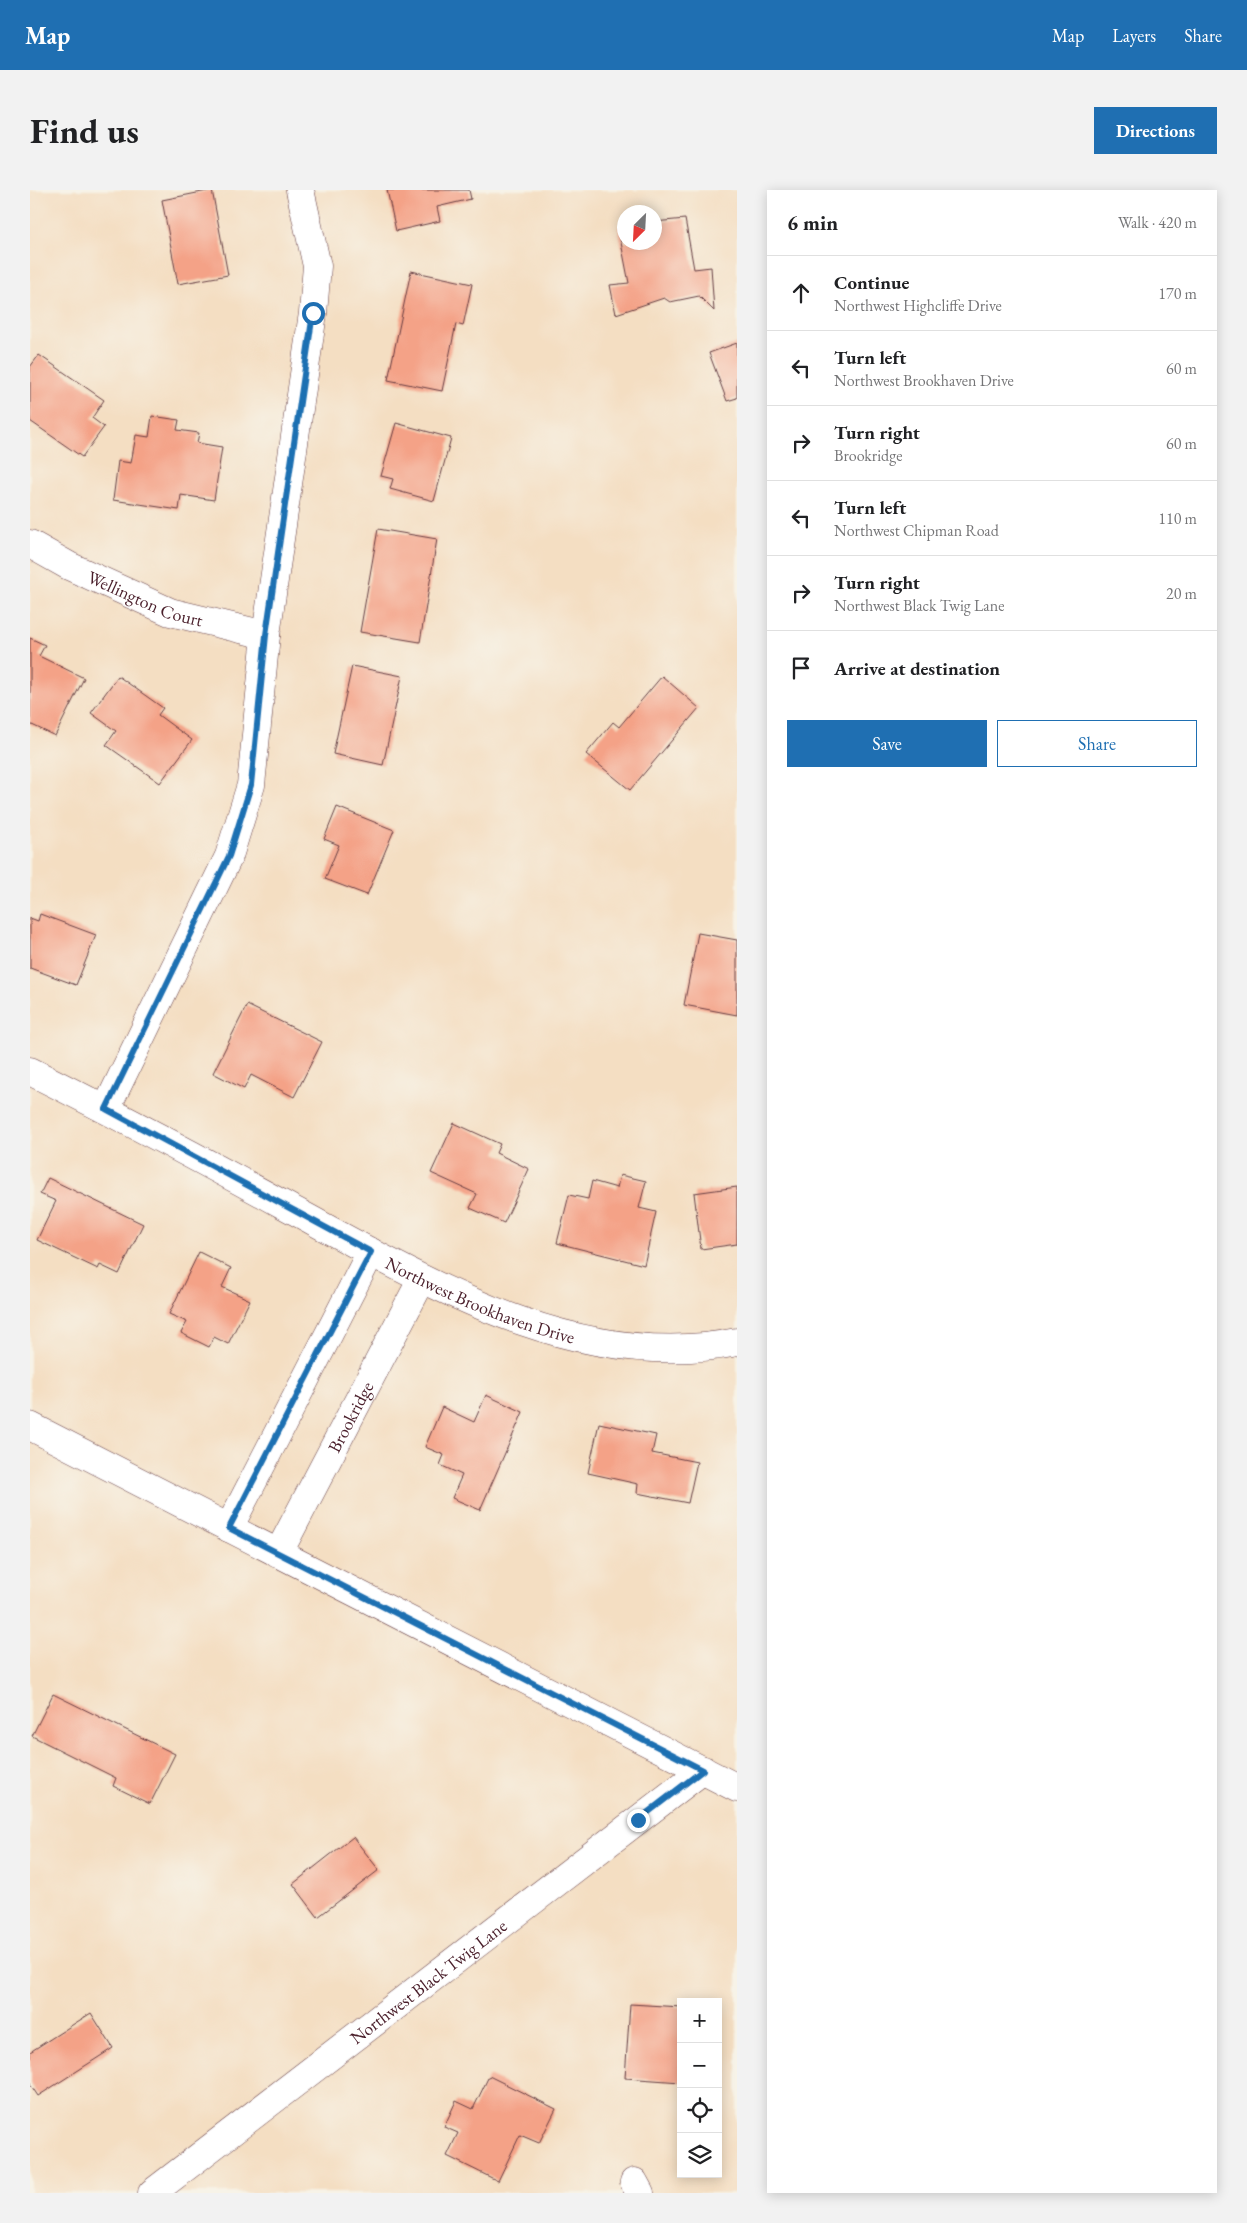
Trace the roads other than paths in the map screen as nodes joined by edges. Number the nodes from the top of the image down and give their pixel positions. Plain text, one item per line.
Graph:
1 (300, 190) edge
2 (30, 544) edge
3 (266, 635) junction
4 (30, 1071) edge
5 (106, 1109) junction
6 (371, 1252) junction
7 (422, 1279) junction
8 (737, 1342) edge
9 (30, 1426) edge
10 (229, 1528) junction
11 (278, 1554) junction
12 (703, 1770) junction
13 (737, 1788) edge
14 (152, 2193) edge

1 - 3 street
2 - 3 street, Wellington Court
3 - 5 street
4 - 5 street, Northwest Brookhaven Drive
5 - 6 street, Northwest Brookhaven Drive
6 - 7 street, Northwest Brookhaven Drive
6 - 10 street
7 - 8 street, Northwest Brookhaven Drive
7 - 11 street, Brookridge
9 - 10 street
10 - 11 street
11 - 12 street
12 - 13 street
12 - 14 street, Northwest Black Twig Lane

